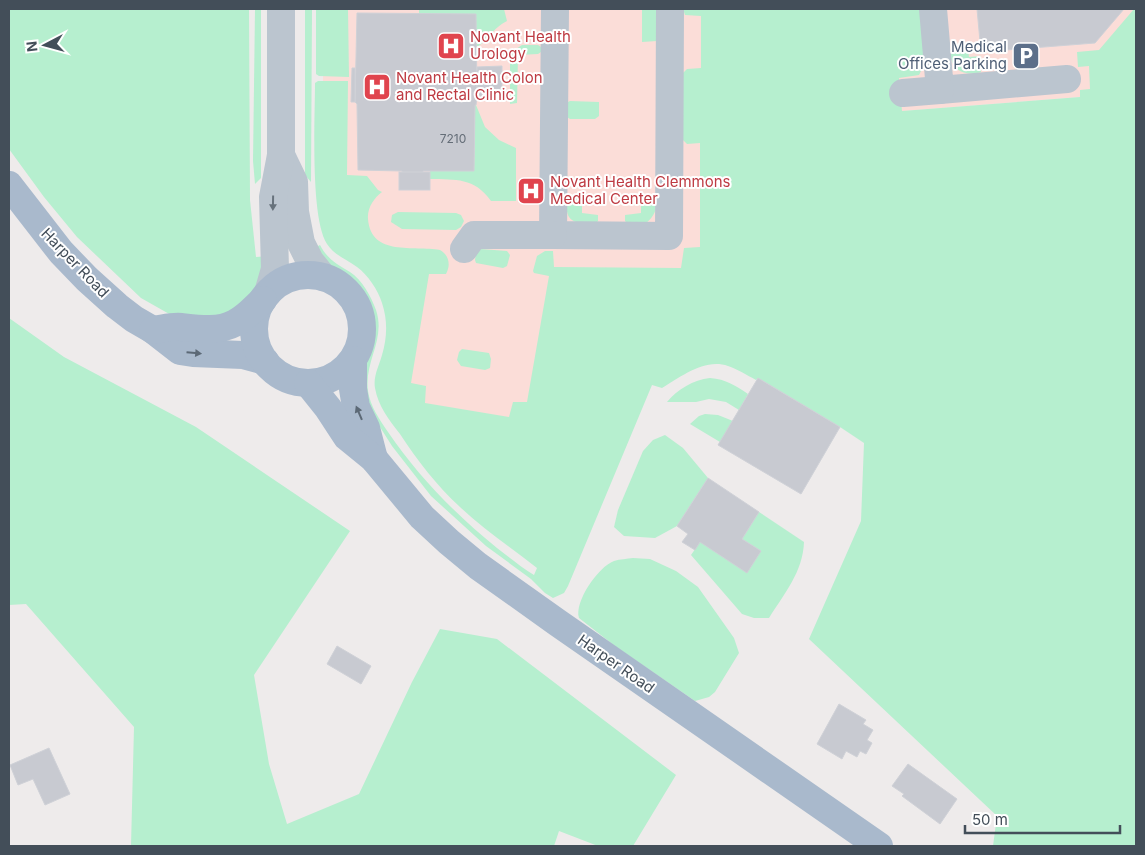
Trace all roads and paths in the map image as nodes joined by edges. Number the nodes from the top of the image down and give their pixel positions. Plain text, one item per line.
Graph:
1 (281, 9) edge
2 (555, 9) edge
3 (670, 9) edge
4 (933, 9) edge
5 (1067, 79) dead end
6 (940, 90) junction
7 (903, 93) dead end
8 (281, 154) junction
9 (9, 185) edge
10 (553, 235) junction
11 (464, 249) dead end
12 (323, 277) junction
13 (266, 297) junction
14 (153, 330) junction
15 (352, 360) junction
16 (265, 361) junction
17 (308, 383) junction
18 (374, 459) junction
19 (879, 846) edge

1 - 8 street
2 - 10 street
3 - 10 street
4 - 6 street
5 - 6 street
6 - 7 street
8 - 12 street
8 -> 13 street
9 - 14 main road, Harper Road
10 - 11 street
12 - 13 main road
12 - 15 main road
13 - 14 main road
13 - 16 main road
14 -> 16 main road, Harper Road
15 - 17 main road
18 -> 15 main road, Harper Road
16 - 17 main road
17 - 18 main road, Harper Road
18 - 19 main road, Harper Road

